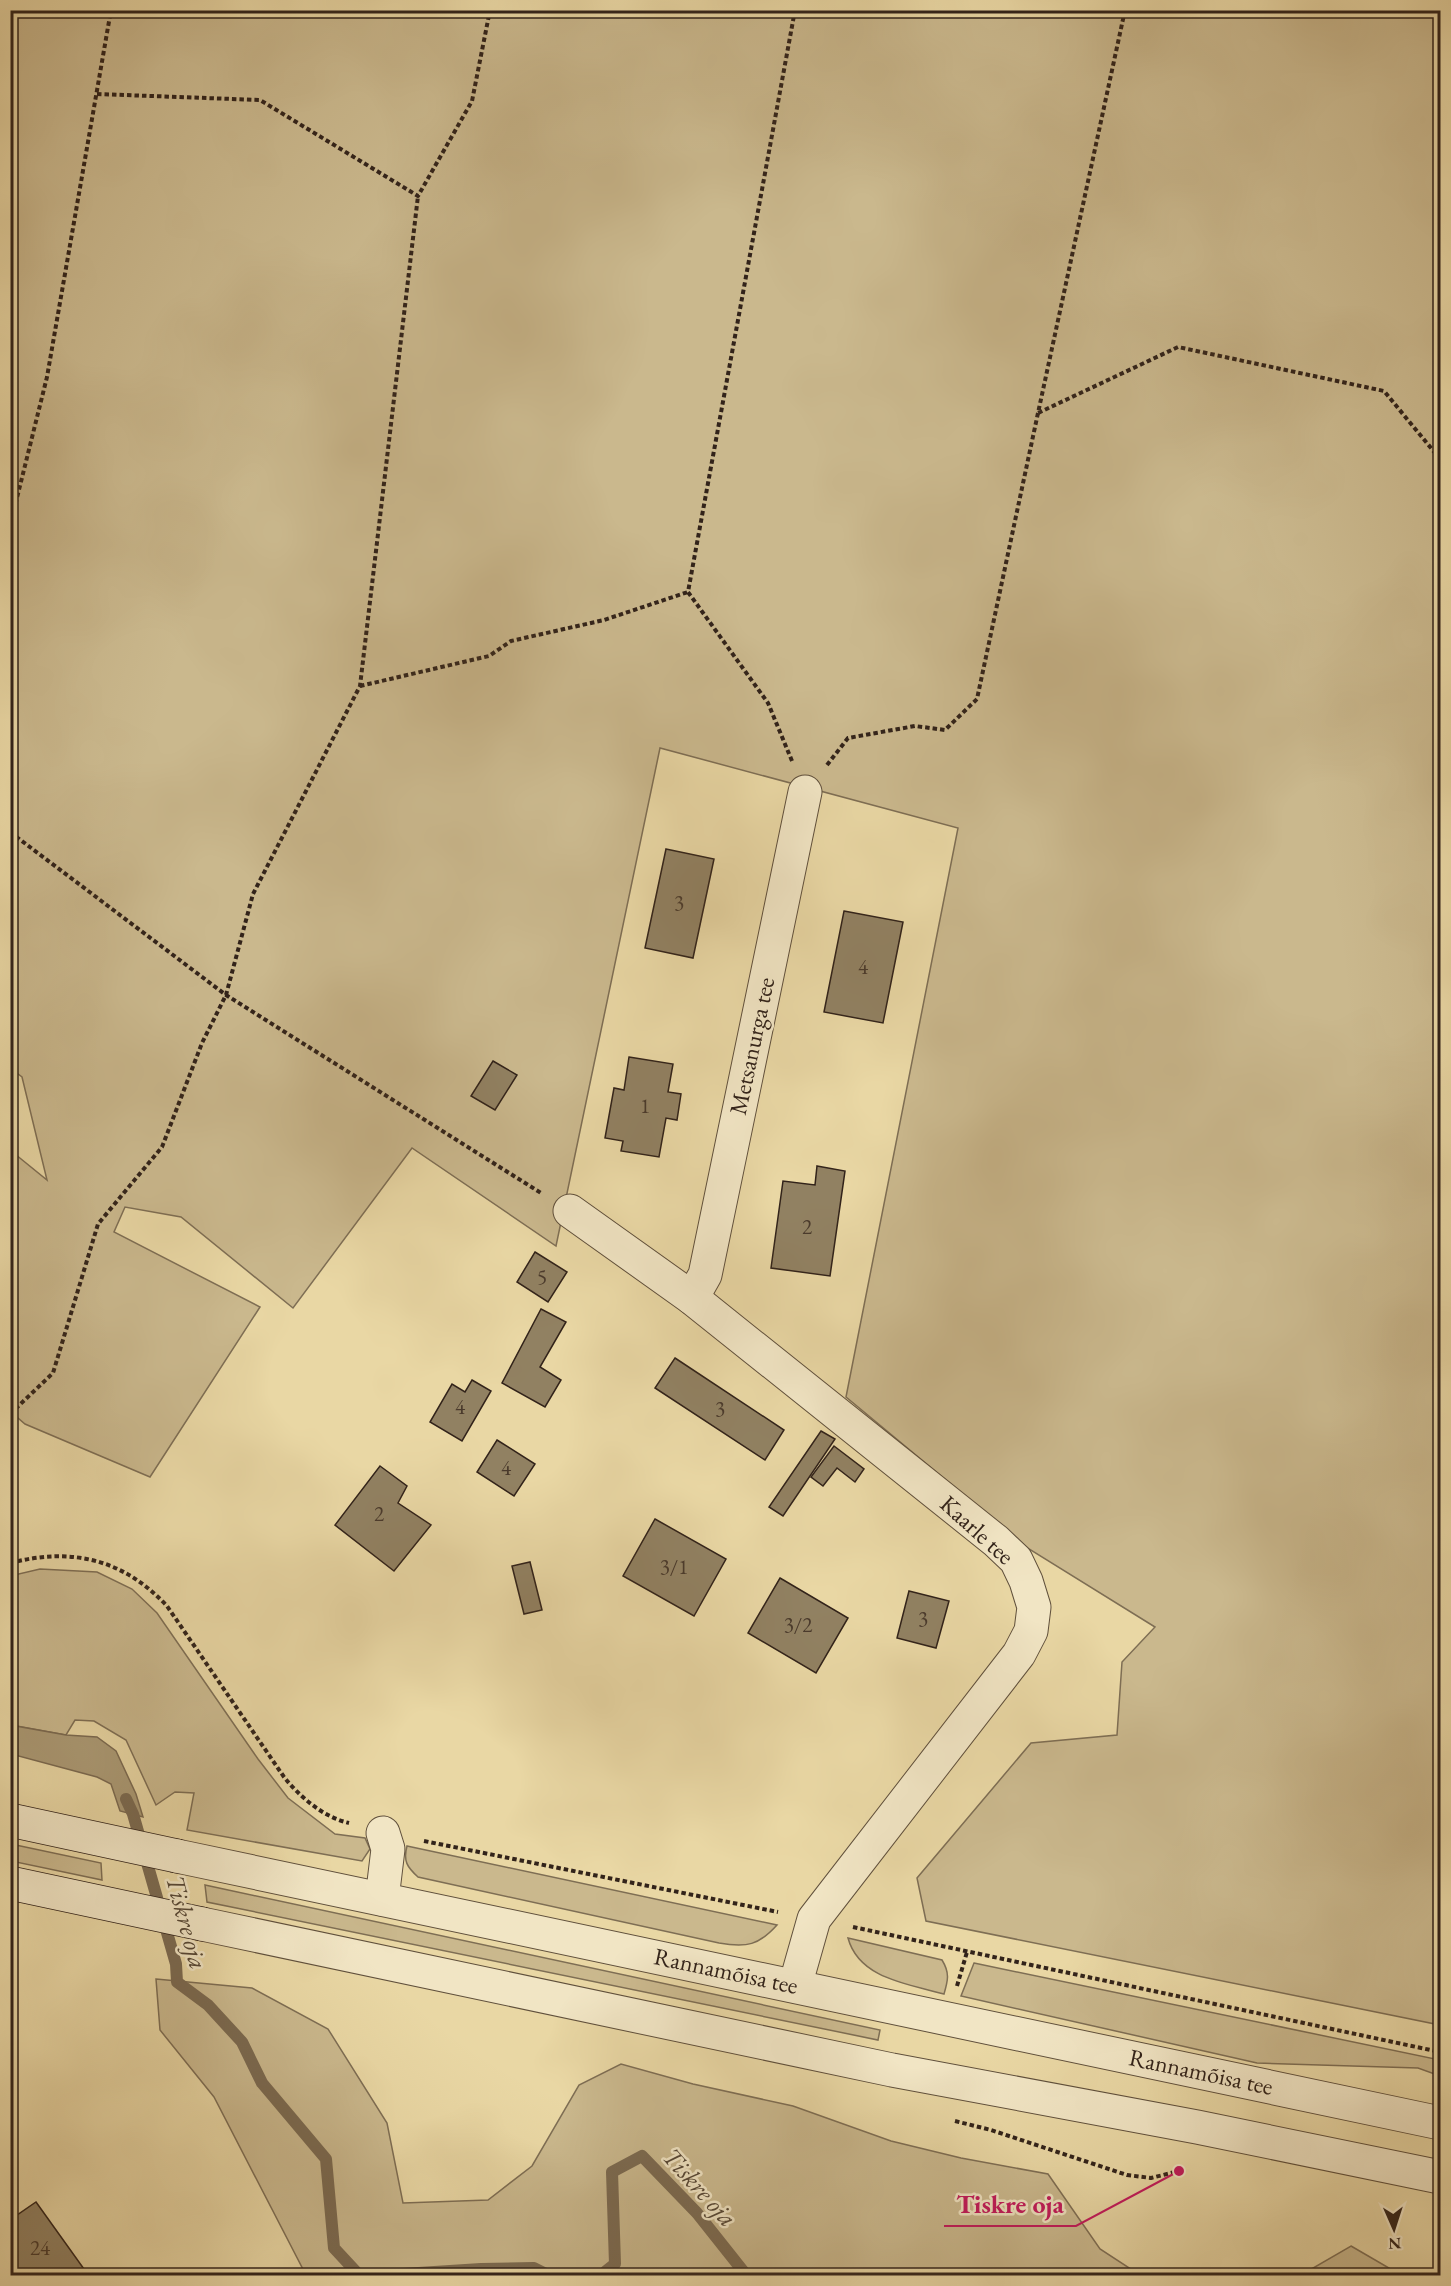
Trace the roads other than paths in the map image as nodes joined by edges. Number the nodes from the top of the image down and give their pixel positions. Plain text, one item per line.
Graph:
1 (805, 792) road end
2 (570, 1211) road end
3 (692, 1298) junction
4 (10, 1820) edge
5 (383, 1833) road end
6 (10, 1883) edge
7 (382, 1899) junction
8 (795, 1986) junction
9 (1440, 2123) edge
10 (1440, 2177) edge

1 - 3 street, Metsanurga tee
2 - 3 street, Kaarle tee
3 - 8 street, Kaarle tee
4 - 7 street, Rannamõisa tee
5 - 7 street
6 - 10 street
7 - 8 street, Rannamõisa tee
8 - 9 street, Rannamõisa tee

